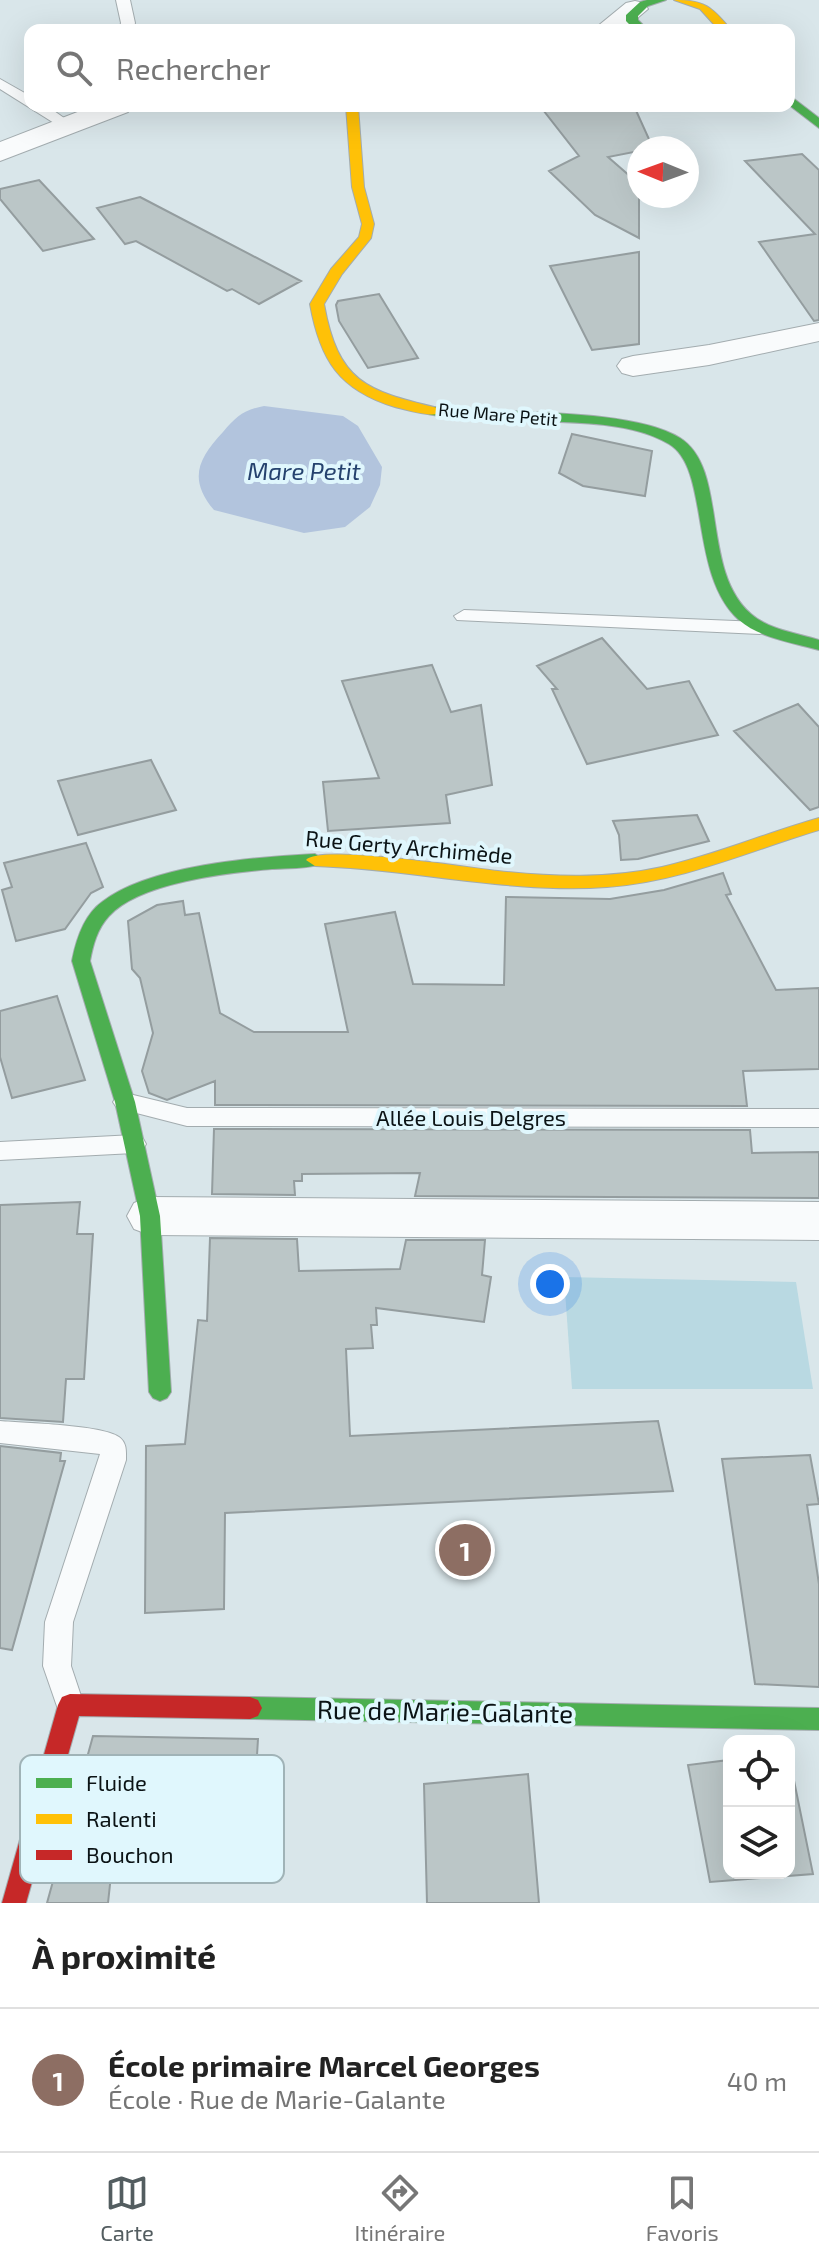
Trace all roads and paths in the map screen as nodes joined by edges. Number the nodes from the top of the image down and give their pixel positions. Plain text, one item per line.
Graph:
1 (123, 0) edge
2 (680, 0) edge
3 (649, 8) edge
4 (711, 17) edge
5 (128, 24) edge
6 (618, 24) edge
7 (0, 83) edge
8 (24, 98) edge
9 (795, 104) edge
10 (46, 112) edge
11 (102, 112) edge
12 (352, 112) edge
13 (819, 124) edge
14 (67, 125) junction
15 (0, 152) edge
16 (819, 332) edge
17 (633, 366) dead end
18 (464, 616) dead end
19 (760, 628) junction
20 (819, 645) edge
21 (819, 824) edge
22 (125, 1102) junction
23 (819, 1118) edge
24 (134, 1144) junction
25 (0, 1151) edge
26 (150, 1216) junction
27 (819, 1221) edge
28 (160, 1392) dead end
29 (0, 1432) edge
30 (70, 1705) junction
31 (819, 1719) edge
32 (56, 1755) edge
33 (20, 1882) edge
34 (14, 1903) edge

1 - 5 lane
2 - 4 street
3 - 6 street
7 - 8 lane
9 - 13 street
10 - 14 lane
11 - 14 street
12 - 19 street, Rue Mare Petit
14 - 15 street
16 - 17 street
18 - 19 lane
19 - 20 street, Rue Mare Petit
21 - 22 street, Rue Gerty Archimède
22 - 23 lane, Allée Louis Delgres
22 - 24 street, Rue Gerty Archimède
24 - 25 lane
24 - 26 street, Rue Gerty Archimède
26 - 27 street
26 - 28 street, Rue Gerty Archimède
29 - 30 lane
30 - 31 street, Rue de Marie-Galante
30 - 32 street
33 - 34 street

